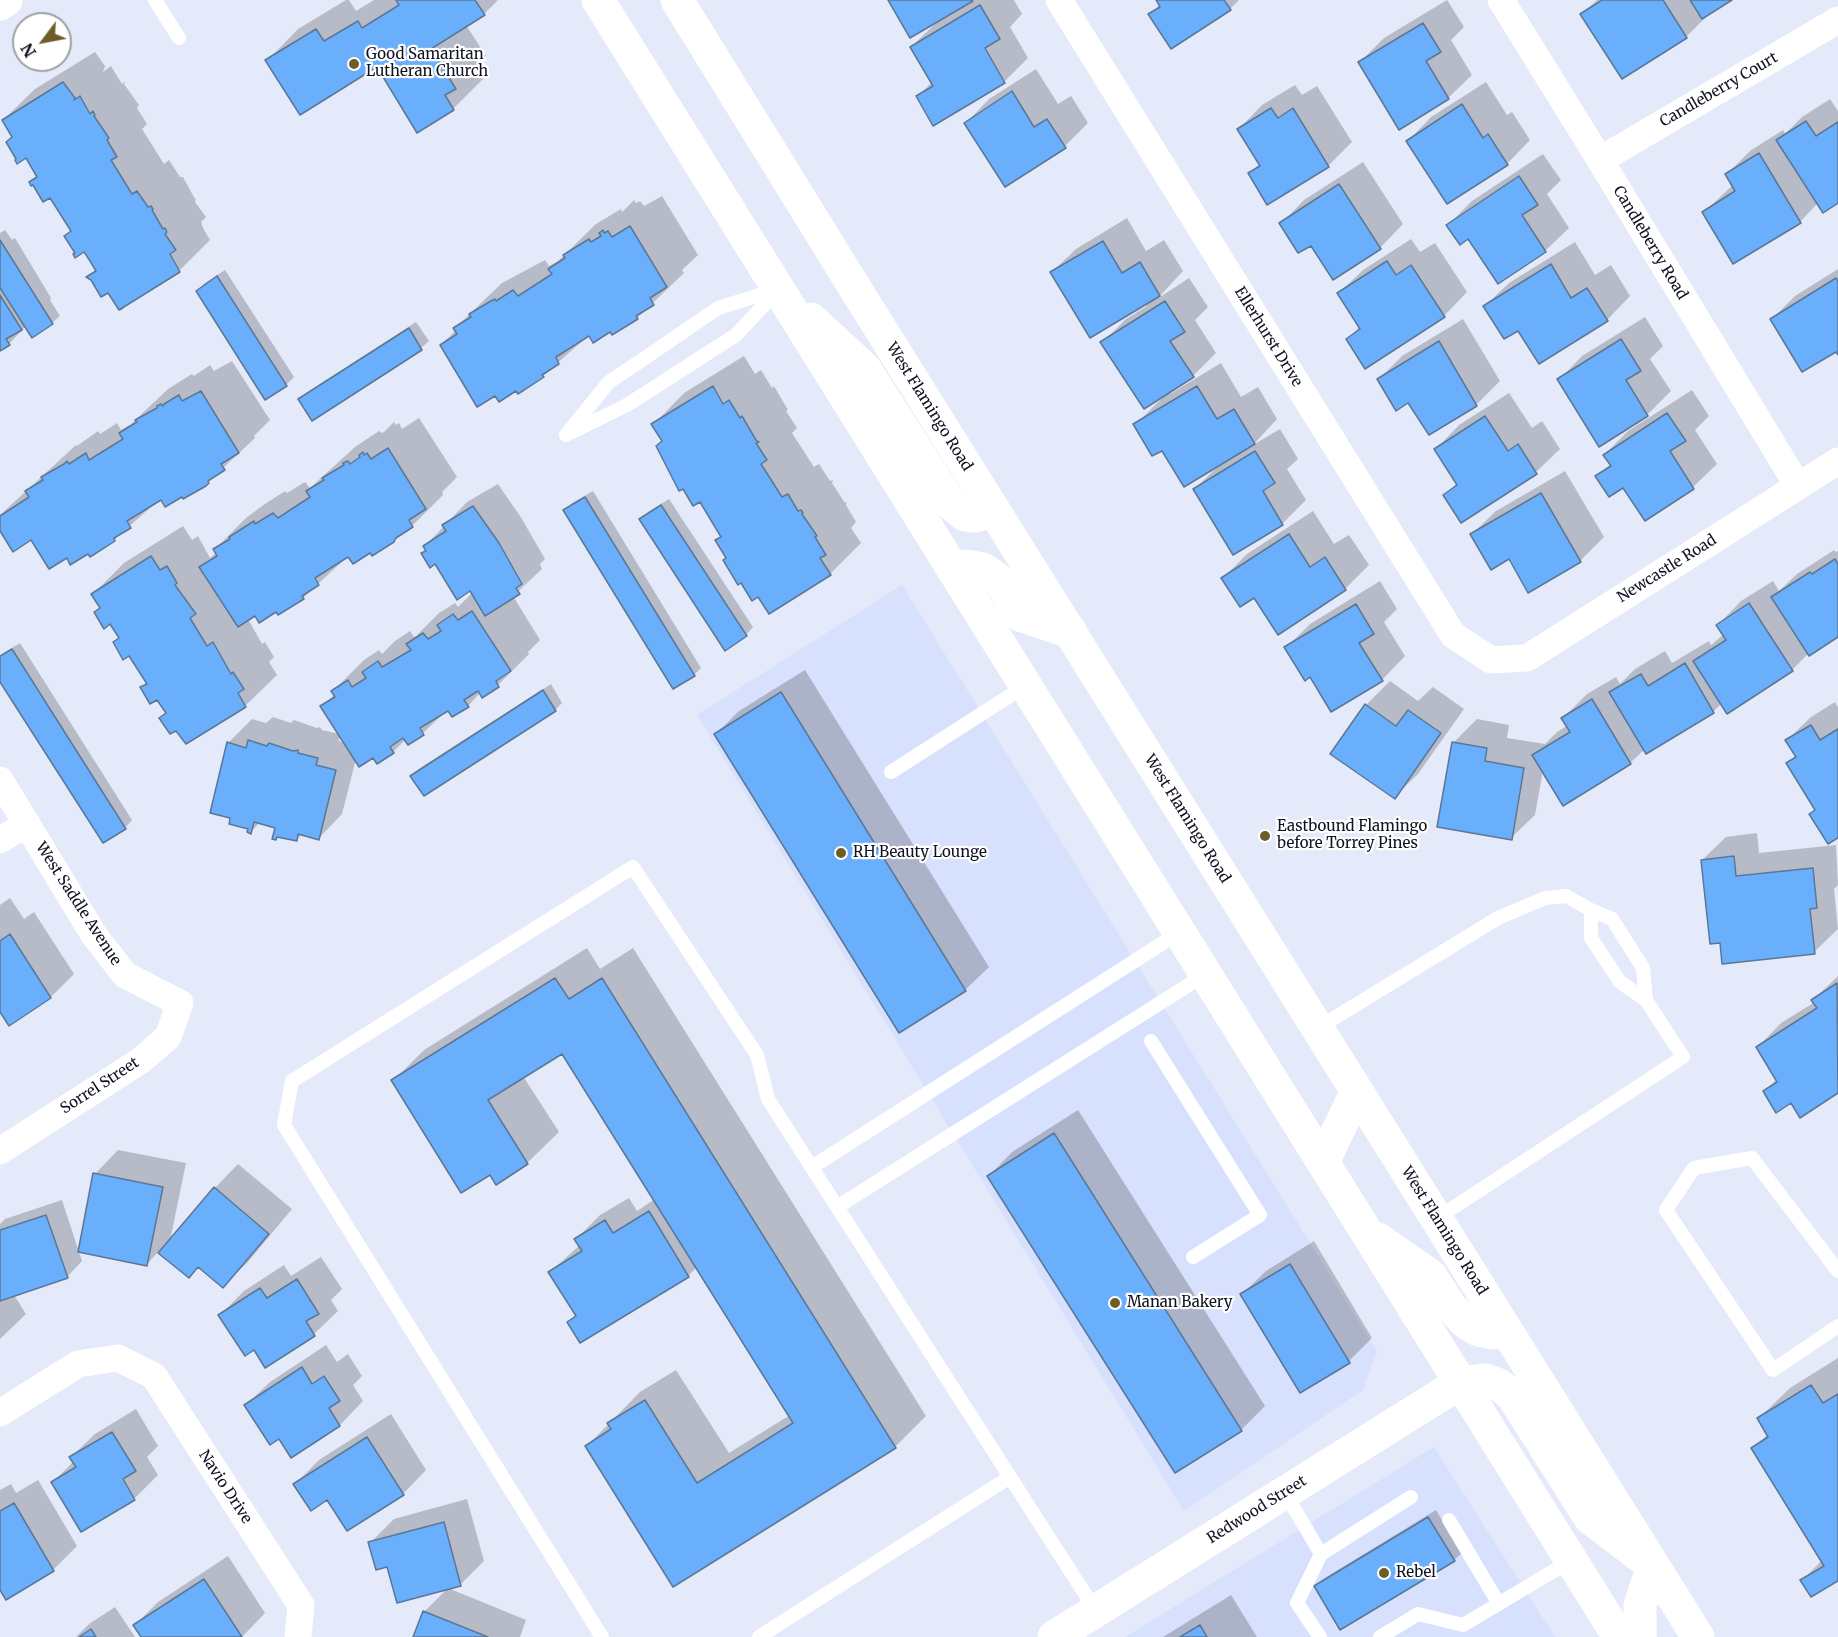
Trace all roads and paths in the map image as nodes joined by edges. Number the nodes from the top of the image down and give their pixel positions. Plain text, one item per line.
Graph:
1 (6, 0) edge
2 (155, 0) edge
3 (598, 0) edge
4 (677, 0) edge
5 (1059, 0) edge
6 (1501, 0) edge
7 (0, 4) edge
8 (1838, 20) edge
9 (180, 38) dead end
10 (1600, 160) junction
11 (779, 289) junction
12 (1838, 461) edge
13 (1798, 486) junction
14 (993, 510) junction
15 (952, 568) junction
16 (1071, 632) junction
17 (1491, 660) joint
18 (1025, 686) junction
19 (891, 772) dead end
20 (0, 780) edge
21 (27, 824) junction
22 (0, 840) edge
23 (1591, 910) junction
24 (1180, 932) junction
25 (1206, 974) junction
26 (1646, 1000) junction
27 (180, 1004) joint
28 (1318, 1028) junction
29 (1151, 1041) dead end
30 (1357, 1091) junction
31 (0, 1151) edge
32 (1323, 1162) junction
33 (812, 1167) junction
34 (837, 1207) junction
35 (1436, 1219) junction
36 (1366, 1231) junction
37 (1193, 1257) dead end
38 (1838, 1271) edge
39 (1838, 1326) edge
40 (1504, 1328) junction
41 (1460, 1383) junction
42 (0, 1413) edge
43 (1010, 1477) junction
44 (1286, 1493) junction
45 (1411, 1497) dead end
46 (1449, 1520) dead end
47 (1321, 1554) junction
48 (1572, 1560) junction
49 (1653, 1566) junction
50 (1499, 1604) junction
51 (1096, 1611) junction
52 (298, 1637) edge
53 (602, 1637) edge
54 (759, 1637) edge
55 (1054, 1637) edge
56 (1320, 1637) edge
57 (1380, 1637) edge
58 (1619, 1637) edge
59 (1640, 1637) edge
60 (1698, 1637) edge

1 - 7 main road
2 - 9 lane
3 - 11 main road
4 - 14 main road, West Flamingo Road
5 - 17 street, Ellerhurst Drive
6 - 10 street, Candleberry Road
8 - 10 street, Candleberry Court
10 - 13 street, Candleberry Road
11 - 11 lane
11 - 14 main road
11 - 15 main road
12 - 13 street, Newcastle Road
13 - 17 street, Newcastle Road
14 - 16 main road, West Flamingo Road
15 - 16 main road
15 - 18 main road
16 - 28 main road, West Flamingo Road
18 - 19 lane
18 - 24 main road
20 - 21 street, West Saddle Avenue
21 - 22 street
21 - 27 street, West Saddle Avenue
23 - 26 lane
23 - 26 lane
23 - 28 lane
24 - 25 main road
24 - 33 lane
25 - 32 main road
25 - 34 lane
26 - 35 lane
27 - 31 street, Sorrel Street
28 - 30 main road, West Flamingo Road
29 - 37 lane
30 - 32 main road
30 - 35 main road, West Flamingo Road
32 - 36 main road
33 - 34 lane
33 - 53 lane
34 - 43 lane
35 - 40 main road, West Flamingo Road
36 - 40 main road
36 - 41 main road
38 - 39 lane
40 - 49 main road, West Flamingo Road
41 - 44 main road, Redwood Street
41 - 48 main road
41 - 49 main road
42 - 52 street, Navio Drive
43 - 51 lane
43 - 54 lane
44 - 47 lane
44 - 51 main road, Redwood Street
45 - 47 lane
46 - 50 lane
47 - 56 lane
48 - 50 lane
48 - 58 main road
49 - 59 main road
49 - 60 main road, West Flamingo Road
50 - 57 lane
51 - 55 main road, Redwood Street

